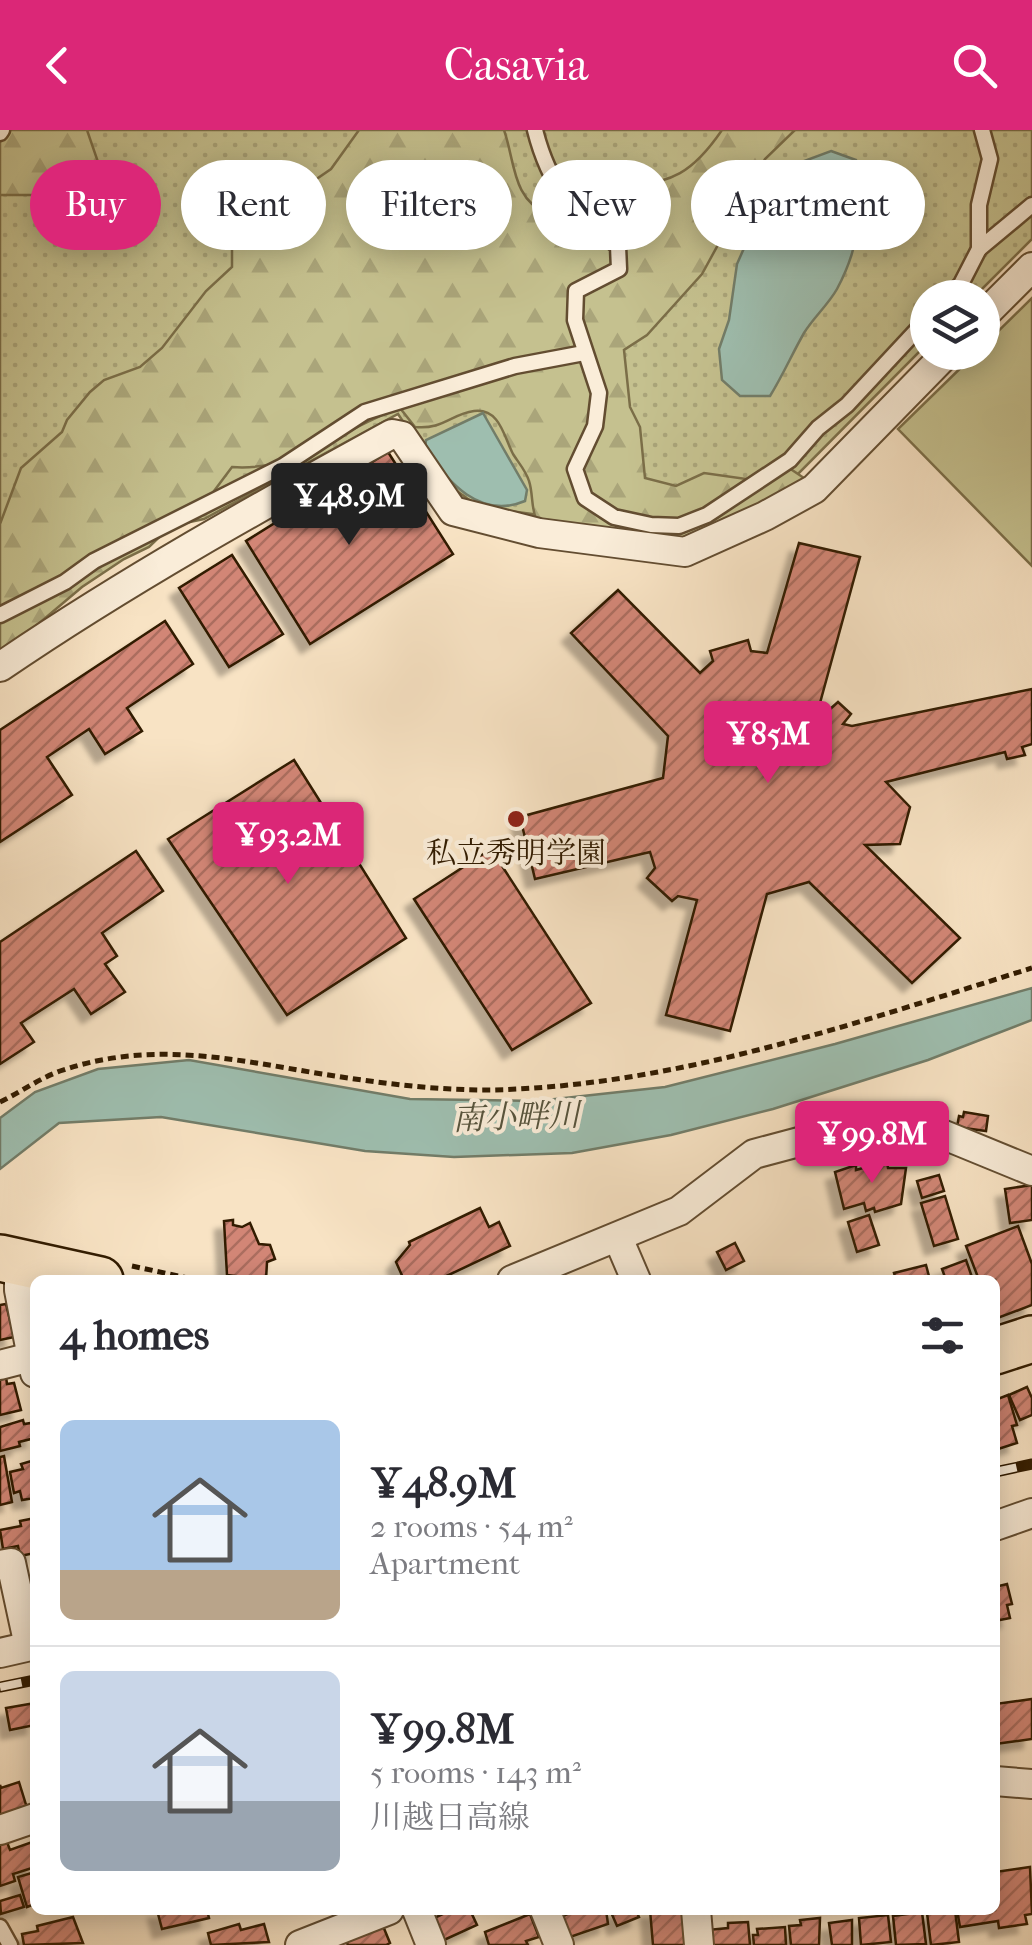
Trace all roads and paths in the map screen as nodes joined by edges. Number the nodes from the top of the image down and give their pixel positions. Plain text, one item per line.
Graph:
1 (535, 130) edge
2 (982, 130) edge
3 (1032, 205) edge
4 (978, 249) junction
5 (1032, 266) edge
6 (963, 280) edge
7 (1000, 299) edge
8 (910, 337) edge
9 (584, 352) junction
10 (930, 370) edge
11 (0, 614) edge
12 (0, 667) edge
13 (1032, 968) edge
14 (0, 1102) edge
15 (1032, 1170) edge
16 (618, 1238) junction
17 (10, 1261) edge
18 (76, 1275) edge
19 (522, 1275) edge
20 (634, 1275) edge
21 (1032, 1339) edge
22 (30, 1348) edge
23 (1000, 1349) edge
24 (0, 1365) edge
25 (30, 1365) edge
26 (1032, 1513) edge
27 (1000, 1524) edge
28 (0, 1565) edge
29 (30, 1637) edge
30 (30, 1645) edge
31 (0, 1652) edge
32 (1000, 1782) edge
33 (1032, 1784) edge
34 (30, 1820) edge
35 (0, 1830) edge
36 (376, 1915) edge
37 (419, 1915) edge
38 (548, 1915) edge
39 (696, 1915) edge
40 (0, 1927) edge
41 (10, 1945) edge
42 (300, 1945) edge
43 (431, 1945) edge
44 (559, 1945) edge
45 (699, 1945) edge

1 - 9 lane
2 - 4 lane
3 - 4 lane
4 - 6 lane
5 - 7 street
8 - 9 lane
9 - 11 lane
10 - 12 street
13 - 14 path
15 - 16 street
16 - 19 street
16 - 20 street
17 - 18 main road
17 - 22 street
21 - 23 main road
24 - 25 street
26 - 27 street
28 - 29 street
30 - 31 street
32 - 33 street
34 - 35 street
36 - 42 street
37 - 43 street
38 - 44 street
39 - 45 street
40 - 41 lane

